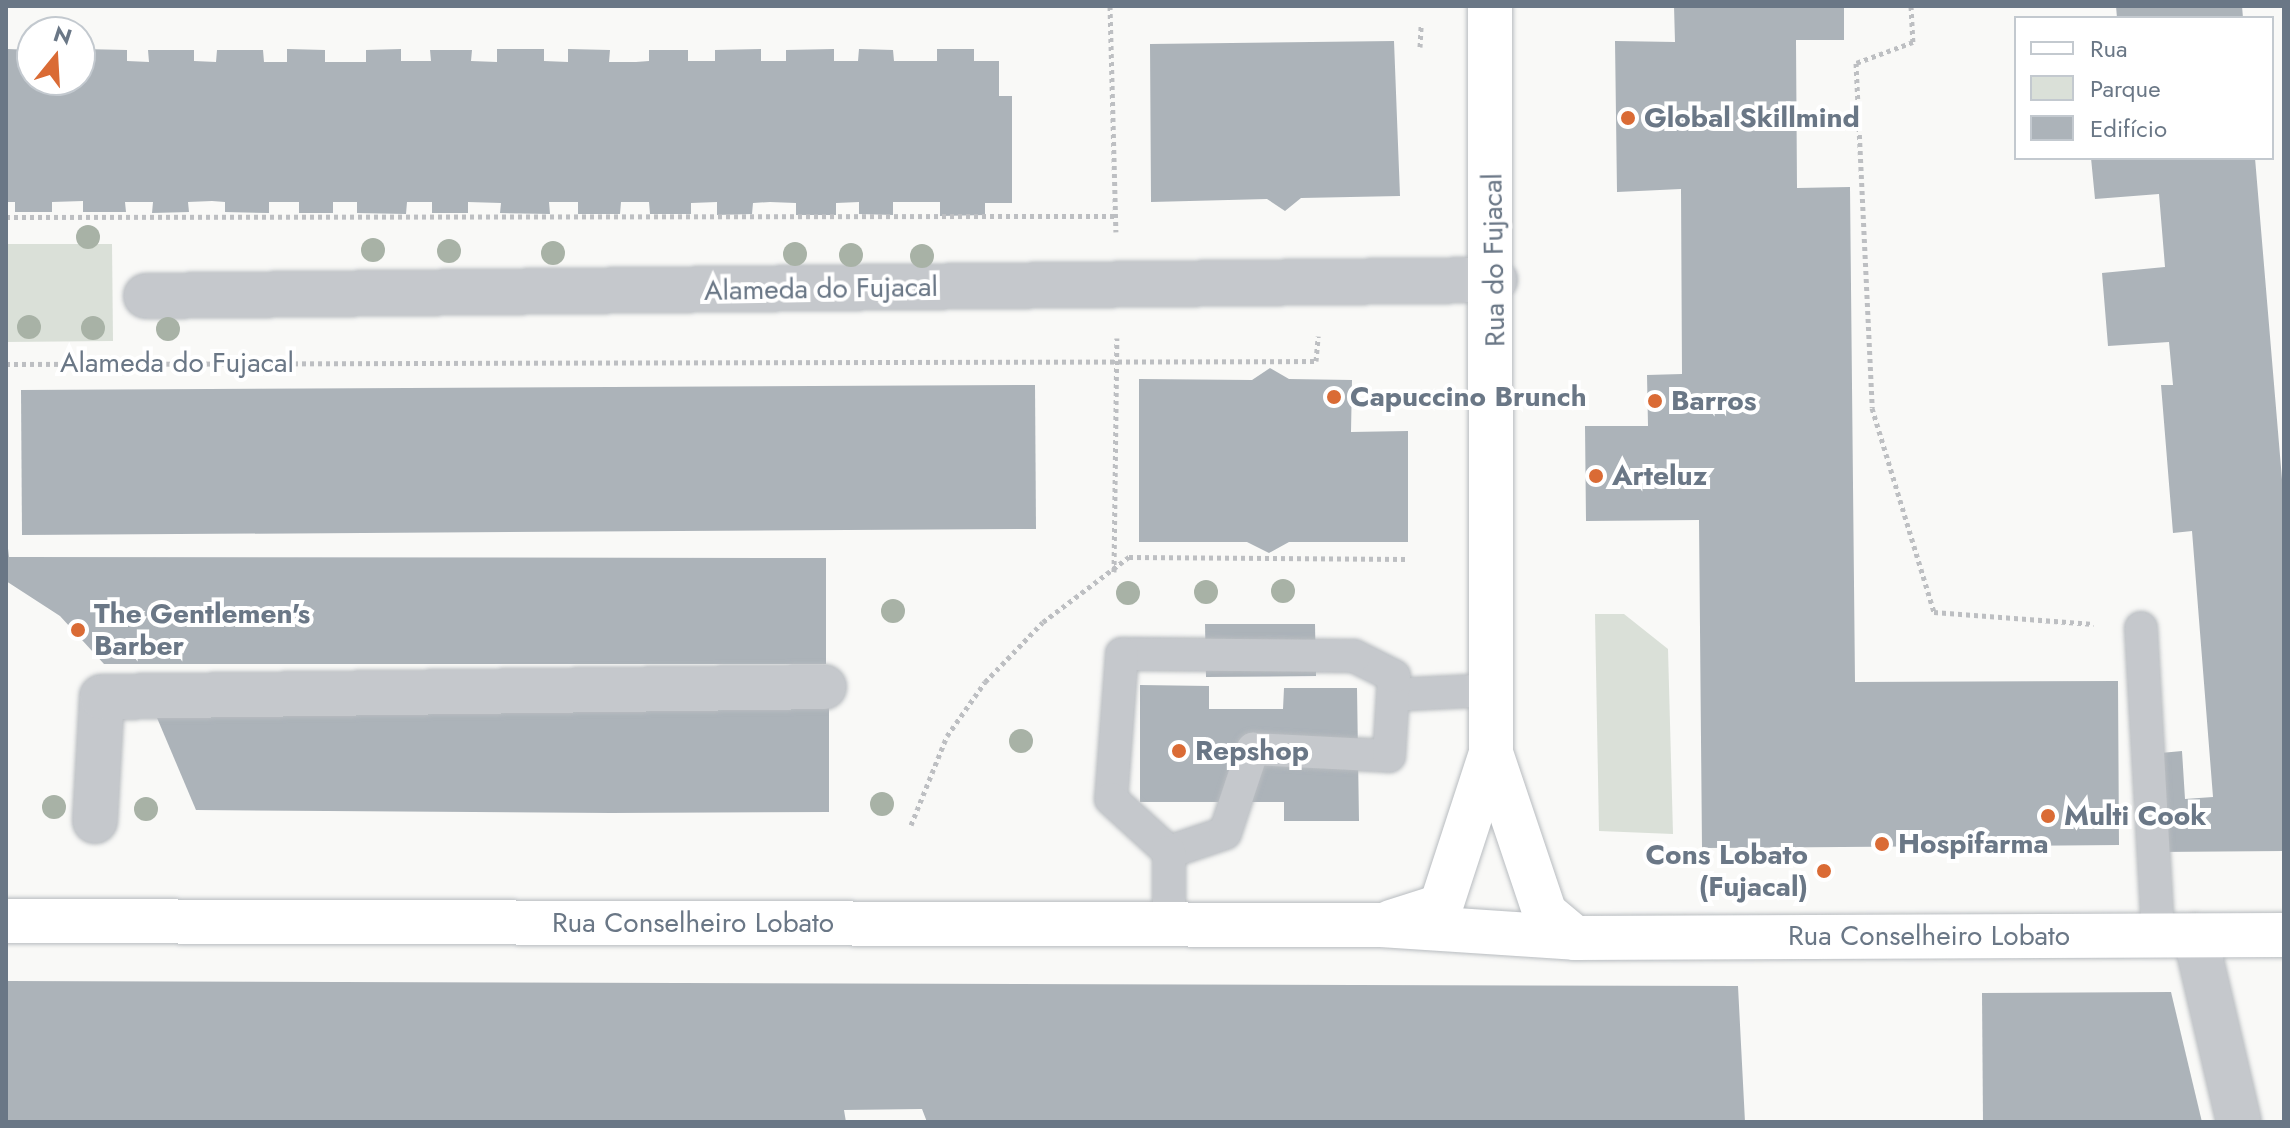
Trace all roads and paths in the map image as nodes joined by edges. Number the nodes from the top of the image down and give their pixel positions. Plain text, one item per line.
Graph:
1 (1110, 6) edge
2 (1490, 6) edge
3 (1911, 6) edge
4 (1421, 26) dead end
5 (1420, 47) dead end
6 (1115, 216) junction
7 (6, 217) edge
8 (1495, 280) junction
9 (1118, 285) junction
10 (146, 296) dead end
11 (1330, 328) dead end
12 (1116, 356) junction
13 (6, 364) edge
14 (1407, 559) dead end
15 (1114, 573) junction
16 (2141, 628) joint
17 (1394, 685) junction
18 (824, 687) dead end
19 (1493, 690) junction
20 (1491, 753) junction
21 (95, 821) dead end
22 (911, 825) dead end
23 (1169, 852) junction
24 (6, 921) edge
25 (1169, 925) junction
26 (1381, 925) junction
27 (2177, 935) junction
28 (2284, 935) edge
29 (1575, 938) junction
30 (2239, 1122) edge

1 - 6 path
2 - 8 main road, Rua do Fujacal
3 - 16 path
4 - 5 path
6 - 7 path
6 - 9 path
8 - 9 street, Alameda do Fujacal
8 - 19 main road, Rua do Fujacal
9 - 10 street, Alameda do Fujacal
9 - 12 path
11 - 12 path, Alameda do Fujacal
12 - 13 path, Alameda do Fujacal
12 - 15 path
14 - 15 path
15 - 22 path
16 - 27 lane
17 - 19 lane
17 - 23 lane
17 - 23 lane
18 - 21 street
19 - 20 main road, Rua do Fujacal
20 - 26 main road
20 - 29 main road
23 - 25 lane
24 - 25 main road, Rua Conselheiro Lobato
25 - 26 main road, Rua Conselheiro Lobato
26 - 29 main road, Rua Conselheiro Lobato
27 - 28 main road, Rua Conselheiro Lobato
27 - 29 main road, Rua Conselheiro Lobato
27 - 30 street

